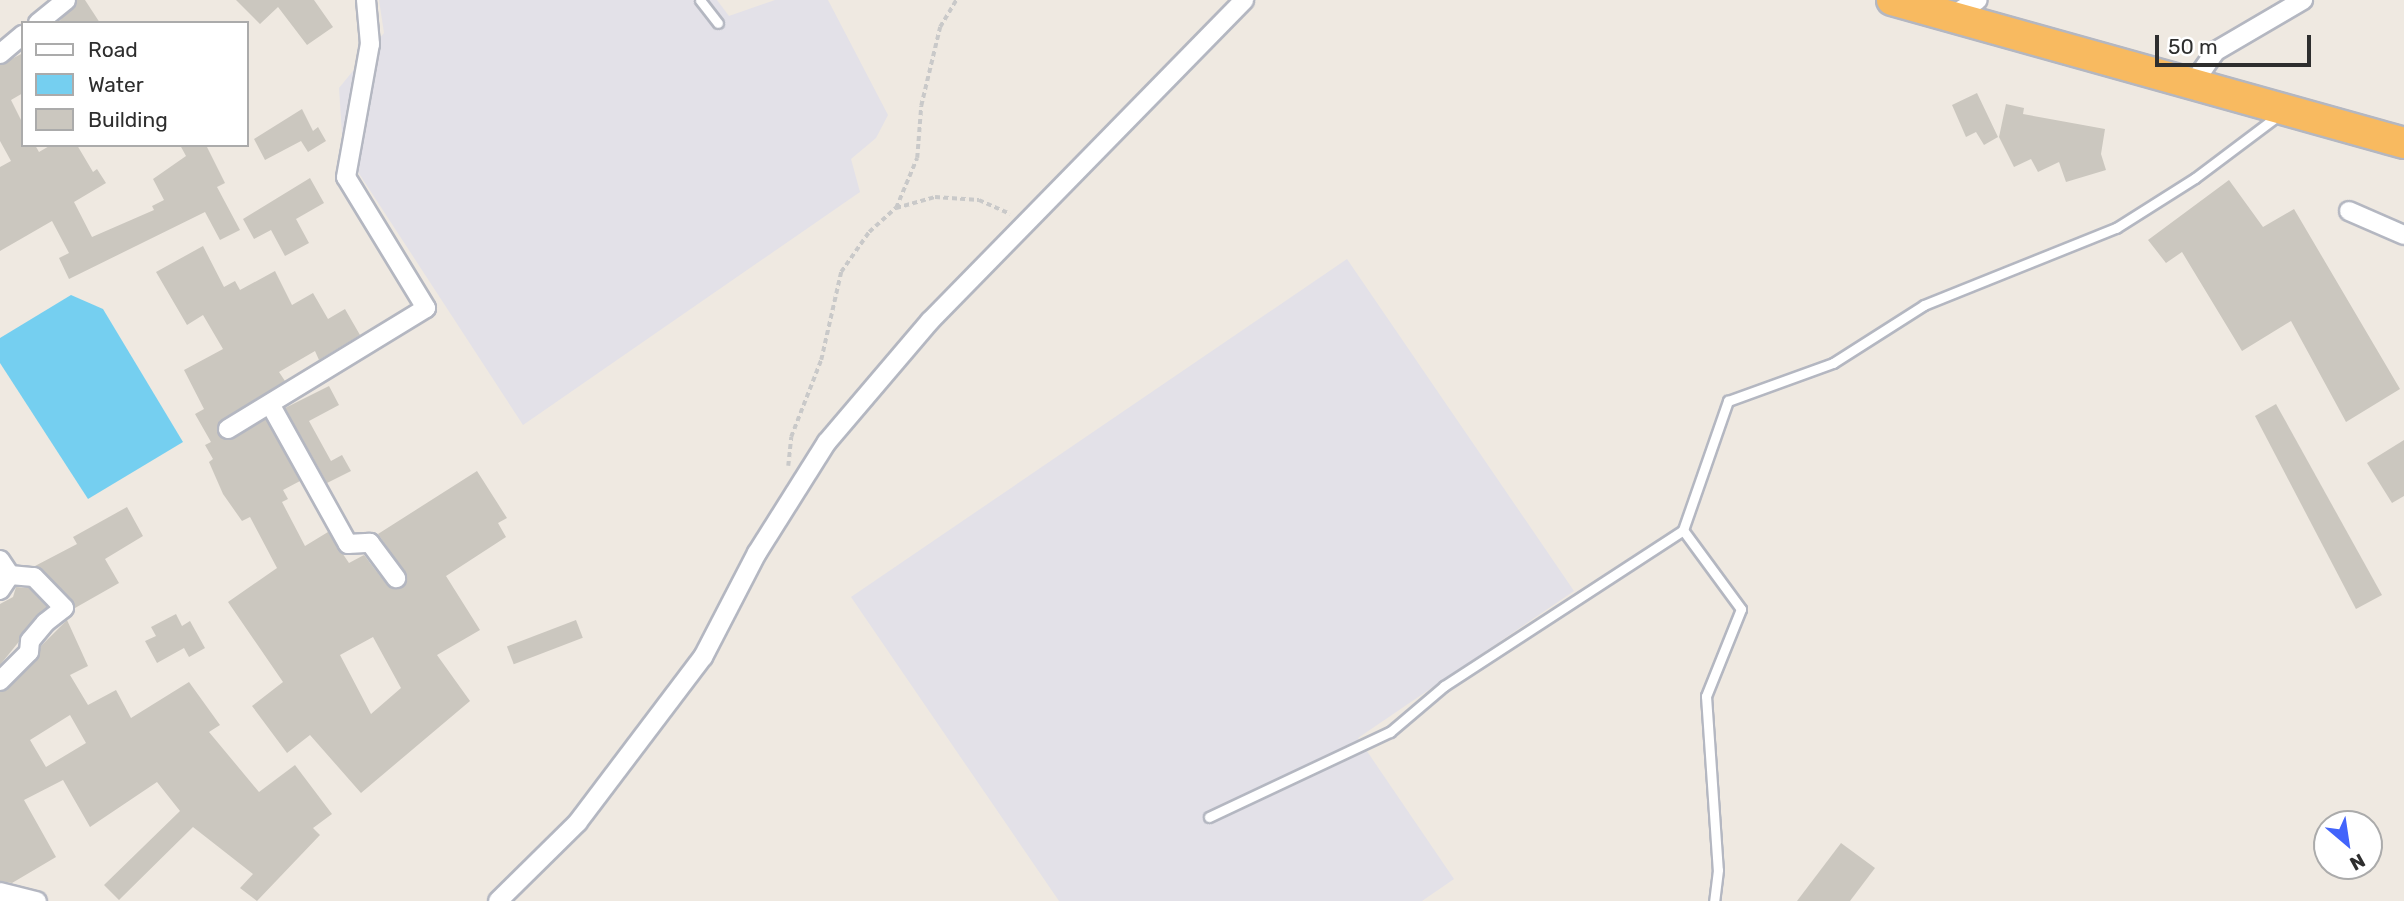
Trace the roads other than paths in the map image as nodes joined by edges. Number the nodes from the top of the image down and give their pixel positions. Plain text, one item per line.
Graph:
1 (66, 0) edge
2 (366, 0) edge
3 (700, 0) edge
4 (1244, 0) edge
5 (1892, 0) edge
6 (1978, 0) edge
7 (2303, 0) edge
8 (1951, 16) junction
9 (40, 21) edge
10 (718, 23) dead end
11 (21, 37) edge
12 (0, 54) edge
13 (2194, 82) junction
14 (2286, 110) junction
15 (2404, 143) edge
16 (2349, 211) dead end
17 (2404, 235) edge
18 (270, 404) junction
19 (228, 429) dead end
20 (1683, 530) junction
21 (3, 575) edge
22 (397, 578) dead end
23 (0, 681) edge
24 (1209, 817) dead end
25 (0, 892) edge
26 (37, 901) edge
27 (498, 901) edge
28 (1714, 901) edge

1 - 9 street
2 - 18 street
3 - 10 lane
4 - 27 street
5 - 8 highway
6 - 8 street
7 - 13 street
8 - 13 highway
11 - 12 street
13 - 14 highway
14 - 15 highway
14 - 20 lane
16 - 17 street
18 - 19 street
18 - 22 street
20 - 24 lane
20 - 28 lane
21 - 23 street
25 - 26 street

